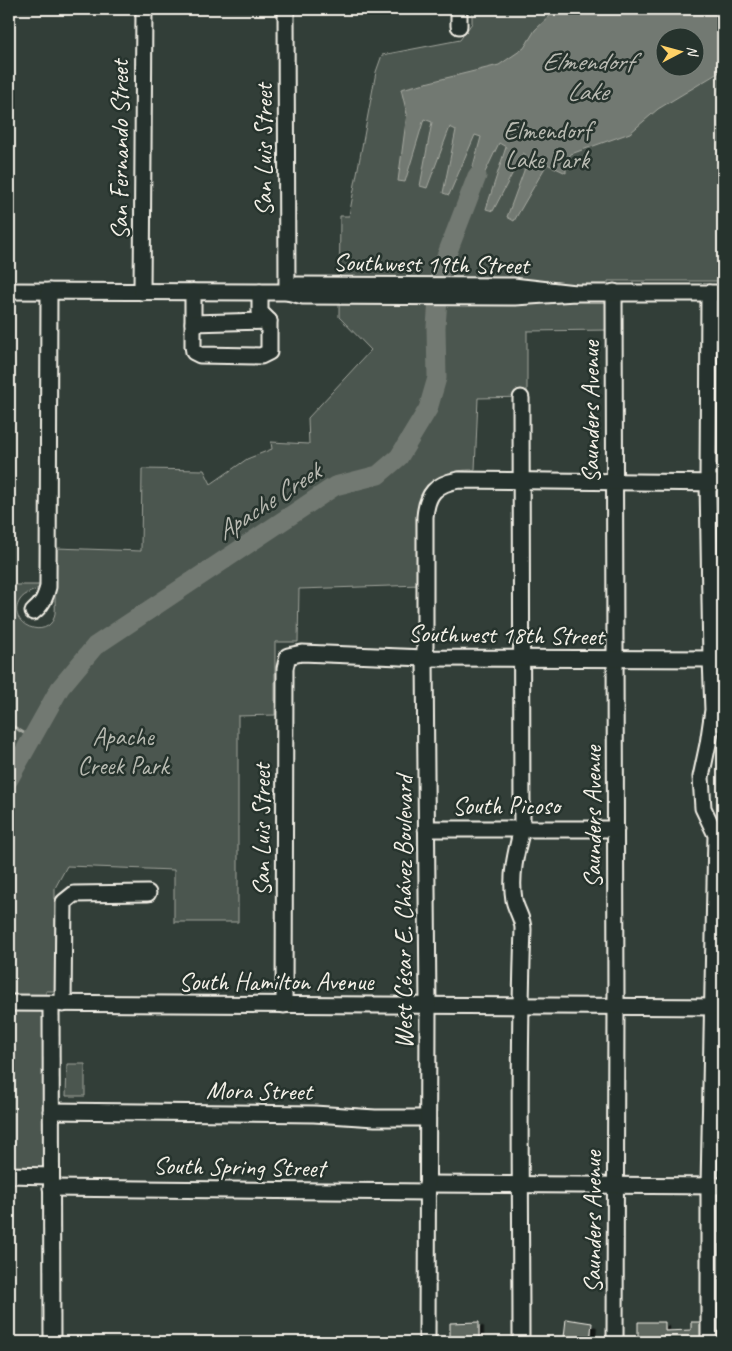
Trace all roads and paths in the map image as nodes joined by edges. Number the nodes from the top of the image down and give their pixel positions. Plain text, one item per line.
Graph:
1 (144, 9) edge
2 (286, 9) edge
3 (459, 9) edge
4 (459, 26) dead end
5 (9, 291) edge
6 (49, 291) junction
7 (142, 292) junction
8 (193, 292) junction
9 (260, 292) junction
10 (287, 292) junction
11 (614, 292) junction
12 (716, 293) edge
13 (269, 321) junction
14 (193, 323) junction
15 (521, 398) dead end
16 (522, 481) junction
17 (614, 482) junction
18 (716, 483) edge
19 (33, 612) dead end
20 (288, 656) joint
21 (424, 658) junction
22 (521, 659) junction
23 (717, 659) edge
24 (615, 660) junction
25 (426, 829) junction
26 (522, 829) junction
27 (616, 829) junction
28 (148, 894) dead end
29 (9, 1003) edge
30 (51, 1004) junction
31 (284, 1005) junction
32 (616, 1005) junction
33 (428, 1006) junction
34 (520, 1006) junction
35 (718, 1007) edge
36 (51, 1111) junction
37 (427, 1118) junction
38 (9, 1175) edge
39 (51, 1182) junction
40 (521, 1184) junction
41 (616, 1184) junction
42 (716, 1186) edge
43 (427, 1188) junction
44 (52, 1342) edge
45 (427, 1342) edge
46 (521, 1342) edge
47 (615, 1342) edge
48 (709, 1342) edge

1 - 7 street, San Fernando Street
2 - 10 street, San Luis Street
3 - 4 street
5 - 6 street, Southwest 19th Street
6 - 7 street, Southwest 19th Street
6 - 19 street
7 - 8 street, Southwest 19th Street
8 - 9 street, Southwest 19th Street
8 - 14 street
9 - 10 street, Southwest 19th Street
9 - 13 street
10 - 11 street, Southwest 19th Street
11 - 12 street, Southwest 19th Street
11 - 17 street, Saunders Avenue
12 - 18 street
13 - 14 street
13 - 14 street
15 - 16 street
16 - 17 street
16 - 21 street, West César E. Chávez Boulevard
16 - 22 street
17 - 18 street
17 - 24 street, Saunders Avenue
18 - 23 street
20 - 21 street, Southwest 18th Street
20 - 31 street, San Luis Street
21 - 22 street, Southwest 18th Street
21 - 25 street, West César E. Chávez Boulevard
22 - 24 street, Southwest 18th Street
22 - 26 street
23 - 24 street, Southwest 18th Street
23 - 35 street
24 - 27 street, Saunders Avenue
25 - 26 street, South Picoso
25 - 33 street, West César E. Chávez Boulevard
26 - 27 street, South Picoso
26 - 34 street
27 - 32 street, Saunders Avenue
28 - 30 street
29 - 30 street, South Hamilton Avenue
30 - 31 street, South Hamilton Avenue
30 - 36 street
31 - 33 street, South Hamilton Avenue
32 - 34 street, South Hamilton Avenue
32 - 35 street, South Hamilton Avenue
32 - 41 street, Saunders Avenue
33 - 34 street, South Hamilton Avenue
33 - 37 street, West César E. Chávez Boulevard
34 - 40 street
35 - 42 street
36 - 37 street, Mora Street
36 - 39 street
37 - 43 street, West César E. Chávez Boulevard
38 - 39 street, South Spring Street
39 - 43 street, South Spring Street
39 - 44 street
40 - 41 street, South Spring Street
40 - 43 street, South Spring Street
40 - 46 street
41 - 42 street, South Spring Street
41 - 47 street, Saunders Avenue
42 - 48 street
43 - 45 street, West César E. Chávez Boulevard

